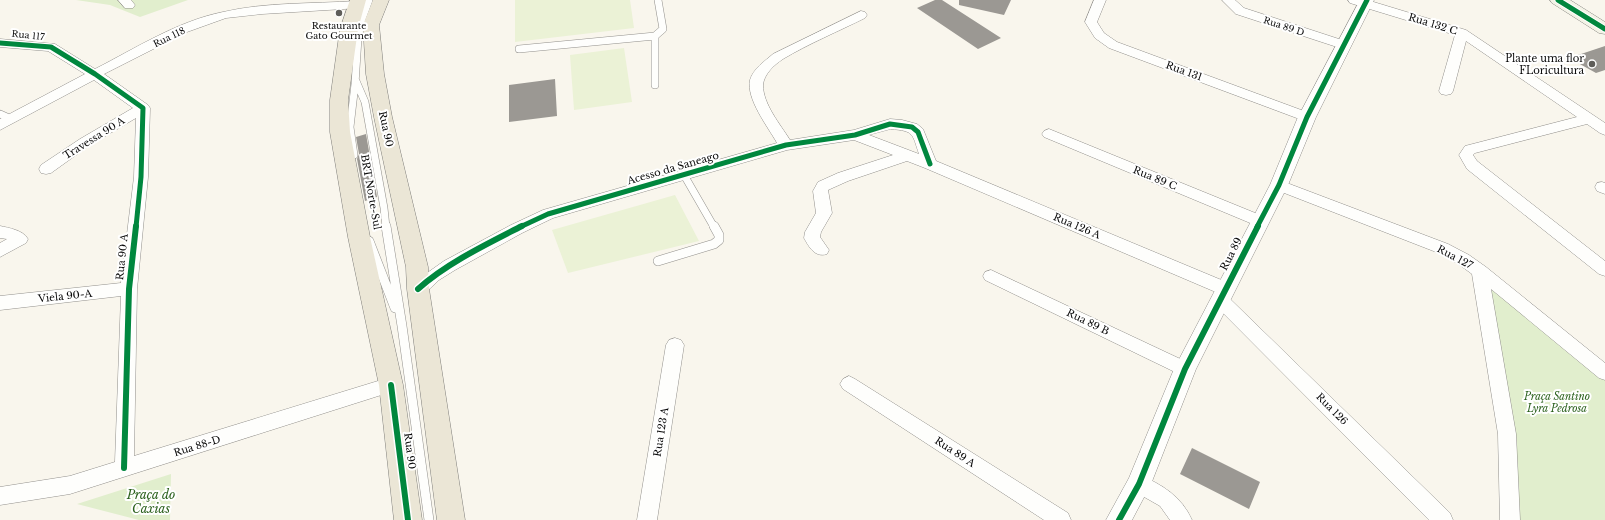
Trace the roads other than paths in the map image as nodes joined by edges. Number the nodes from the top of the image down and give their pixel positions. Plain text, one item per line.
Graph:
1 (658, 0) edge
2 (1100, 0) edge
3 (1228, 0) edge
4 (1558, 0) edge
5 (371, 1) edge
6 (1362, 1) edge
7 (274, 5) edge
8 (861, 15) dead end
9 (1605, 29) edge
10 (1462, 33) junction
11 (655, 36) junction
12 (0, 43) edge
13 (1344, 45) junction
14 (519, 49) dead end
15 (94, 74) junction
16 (356, 81) junction
17 (655, 85) dead end
18 (1446, 91) dead end
19 (142, 108) junction
20 (1307, 117) junction
21 (4, 119) edge
22 (1589, 119) junction
23 (1605, 130) edge
24 (1049, 134) dead end
25 (855, 135) junction
26 (786, 145) junction
27 (909, 156) junction
28 (355, 163) dead end
29 (930, 164) junction
30 (46, 169) dead end
31 (684, 175) junction
32 (1279, 185) junction
33 (1260, 221) junction
34 (366, 227) dead end
35 (0, 232) edge
36 (821, 250) dead end
37 (0, 251) edge
38 (658, 261) dead end
39 (452, 263) junction
40 (417, 267) junction
41 (1480, 270) junction
42 (1605, 270) edge
43 (991, 276) dead end
44 (129, 289) junction
45 (418, 289) junction
46 (1222, 294) junction
47 (0, 303) edge
48 (402, 326) junction
49 (675, 345) dead end
50 (1185, 369) junction
51 (1605, 373) edge
52 (849, 384) dead end
53 (391, 385) junction
54 (124, 468) junction
55 (1139, 484) junction
56 (0, 496) edge
57 (408, 520) edge
58 (429, 520) edge
59 (451, 520) edge
60 (647, 520) edge
61 (1061, 520) edge
62 (1119, 520) edge
63 (1182, 520) edge
64 (1443, 520) edge
65 (1510, 520) edge

1 - 11 lane
2 - 20 street, Rua 131
3 - 13 street, Rua 89 D
4 - 9 main road
5 - 7 street, Rua 118
5 - 16 lane, BRT Norte-Sul
5 - 40 main road, Rua 90
5 - 53 main road, Rua 90
6 - 10 street, Rua 132 C
6 - 13 street, Rua 89
7 - 15 street, Rua 118
8 - 26 street
10 - 18 street
10 - 22 street, Rua 132 C
11 - 14 lane
11 - 17 lane
12 - 15 street, Rua 117
13 - 20 street, Rua 89
15 - 19 street
15 - 21 street, Rua 118
16 - 28 lane, BRT Norte-Sul
16 - 48 lane, BRT Norte-Sul
19 - 30 street, Travessa 90 A
19 - 44 street, Rua 90 A
20 - 32 street, Rua 89
22 - 23 street, Rua 132 C
22 - 42 street
24 - 33 street, Rua 89 C
25 - 26 street, Acesso da Saneago
25 - 27 street, Acesso da Saneago
25 - 29 street, Acesso da Saneago
26 - 31 street, Acesso da Saneago
27 - 29 street, Acesso da Saneago
27 - 36 street
29 - 46 street, Rua 126 A
31 - 38 lane
31 - 39 street, Acesso da Saneago
32 - 33 street, Rua 89
32 - 41 street, Rua 127
33 - 46 street, Rua 89
34 - 48 lane, BRT Norte-Sul
35 - 37 street
39 - 40 street, Acesso da Saneago
39 - 45 street, Acesso da Saneago
40 - 45 main road, Rua 90
41 - 51 street, Rua 127
41 - 65 street
43 - 50 street, Rua 89 B
44 - 47 street, Viela 90-A
44 - 54 street, Rua 90 A
45 - 59 main road, Rua 90
46 - 50 street, Rua 89
46 - 64 street, Rua 126
48 - 58 lane, BRT Norte-Sul
49 - 60 street, Rua 123 A
50 - 55 street, Rua 89
52 - 61 street, Rua 89 A
53 - 54 street, Rua 88-D
53 - 57 main road, Rua 90
54 - 56 street, Rua 88-D
55 - 62 street, Rua 89
55 - 63 street

